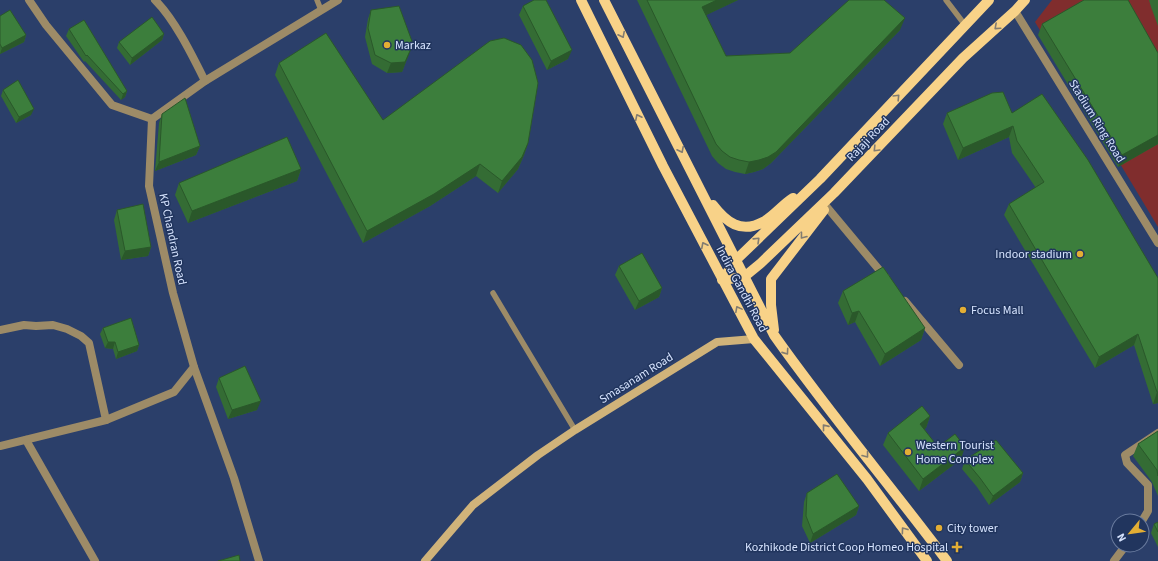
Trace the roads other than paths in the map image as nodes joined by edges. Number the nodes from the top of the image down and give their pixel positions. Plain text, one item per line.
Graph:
1 (29, 0) edge
2 (155, 0) edge
3 (317, 0) edge
4 (338, 0) edge
5 (581, 0) edge
6 (604, 0) edge
7 (946, 0) edge
8 (989, 0) edge
9 (1025, 0) edge
10 (321, 10) junction
11 (1015, 11) junction
12 (966, 25) junction
13 (205, 81) junction
14 (152, 119) junction
15 (820, 179) junction
16 (699, 185) junction
17 (834, 193) junction
18 (826, 206) junction
19 (1158, 243) edge
20 (736, 260) junction
21 (744, 277) junction
22 (722, 280) junction
23 (493, 293) dead end
24 (0, 330) edge
25 (774, 335) junction
26 (754, 339) junction
27 (959, 365) dead end
28 (194, 367) junction
29 (106, 420) junction
30 (575, 430) junction
31 (1158, 433) edge
32 (26, 440) junction
33 (0, 446) edge
34 (1147, 513) edge
35 (95, 561) edge
36 (259, 561) edge
37 (425, 561) edge
38 (927, 561) edge
39 (947, 561) edge

1 - 14 street
2 - 13 street
3 - 10 lane
4 - 10 street
22 -> 5 main road, Indira Gandhi Road
6 -> 16 main road, Indira Gandhi Road
7 - 12 lane
8 - 12 main road
9 - 11 main road, Rajaji Road
10 - 13 street
11 -> 17 main road, Rajaji Road
11 - 19 street, Stadium Ring Road
15 -> 12 main road
13 - 14 street
14 - 28 street, KP Chandran Road
15 - 16 main road
20 -> 15 main road
16 - 20 main road, Indira Gandhi Road
17 - 18 main road
17 - 21 main road, Rajaji Road
18 -> 25 main road
18 - 27 street
20 - 21 main road, Indira Gandhi Road
20 - 22 main road
21 - 22 main road
21 - 25 main road, Indira Gandhi Road
26 -> 22 main road, Indira Gandhi Road
23 - 30 lane
24 - 29 street
25 -> 39 main road, Indira Gandhi Road
26 - 30 main road, Smasanam Road
38 -> 26 main road, Indira Gandhi Road
28 - 29 street
28 - 36 street, KP Chandran Road
29 - 32 street
30 - 37 main road, Smasanam Road
31 - 34 street
32 - 33 street
32 - 35 street

